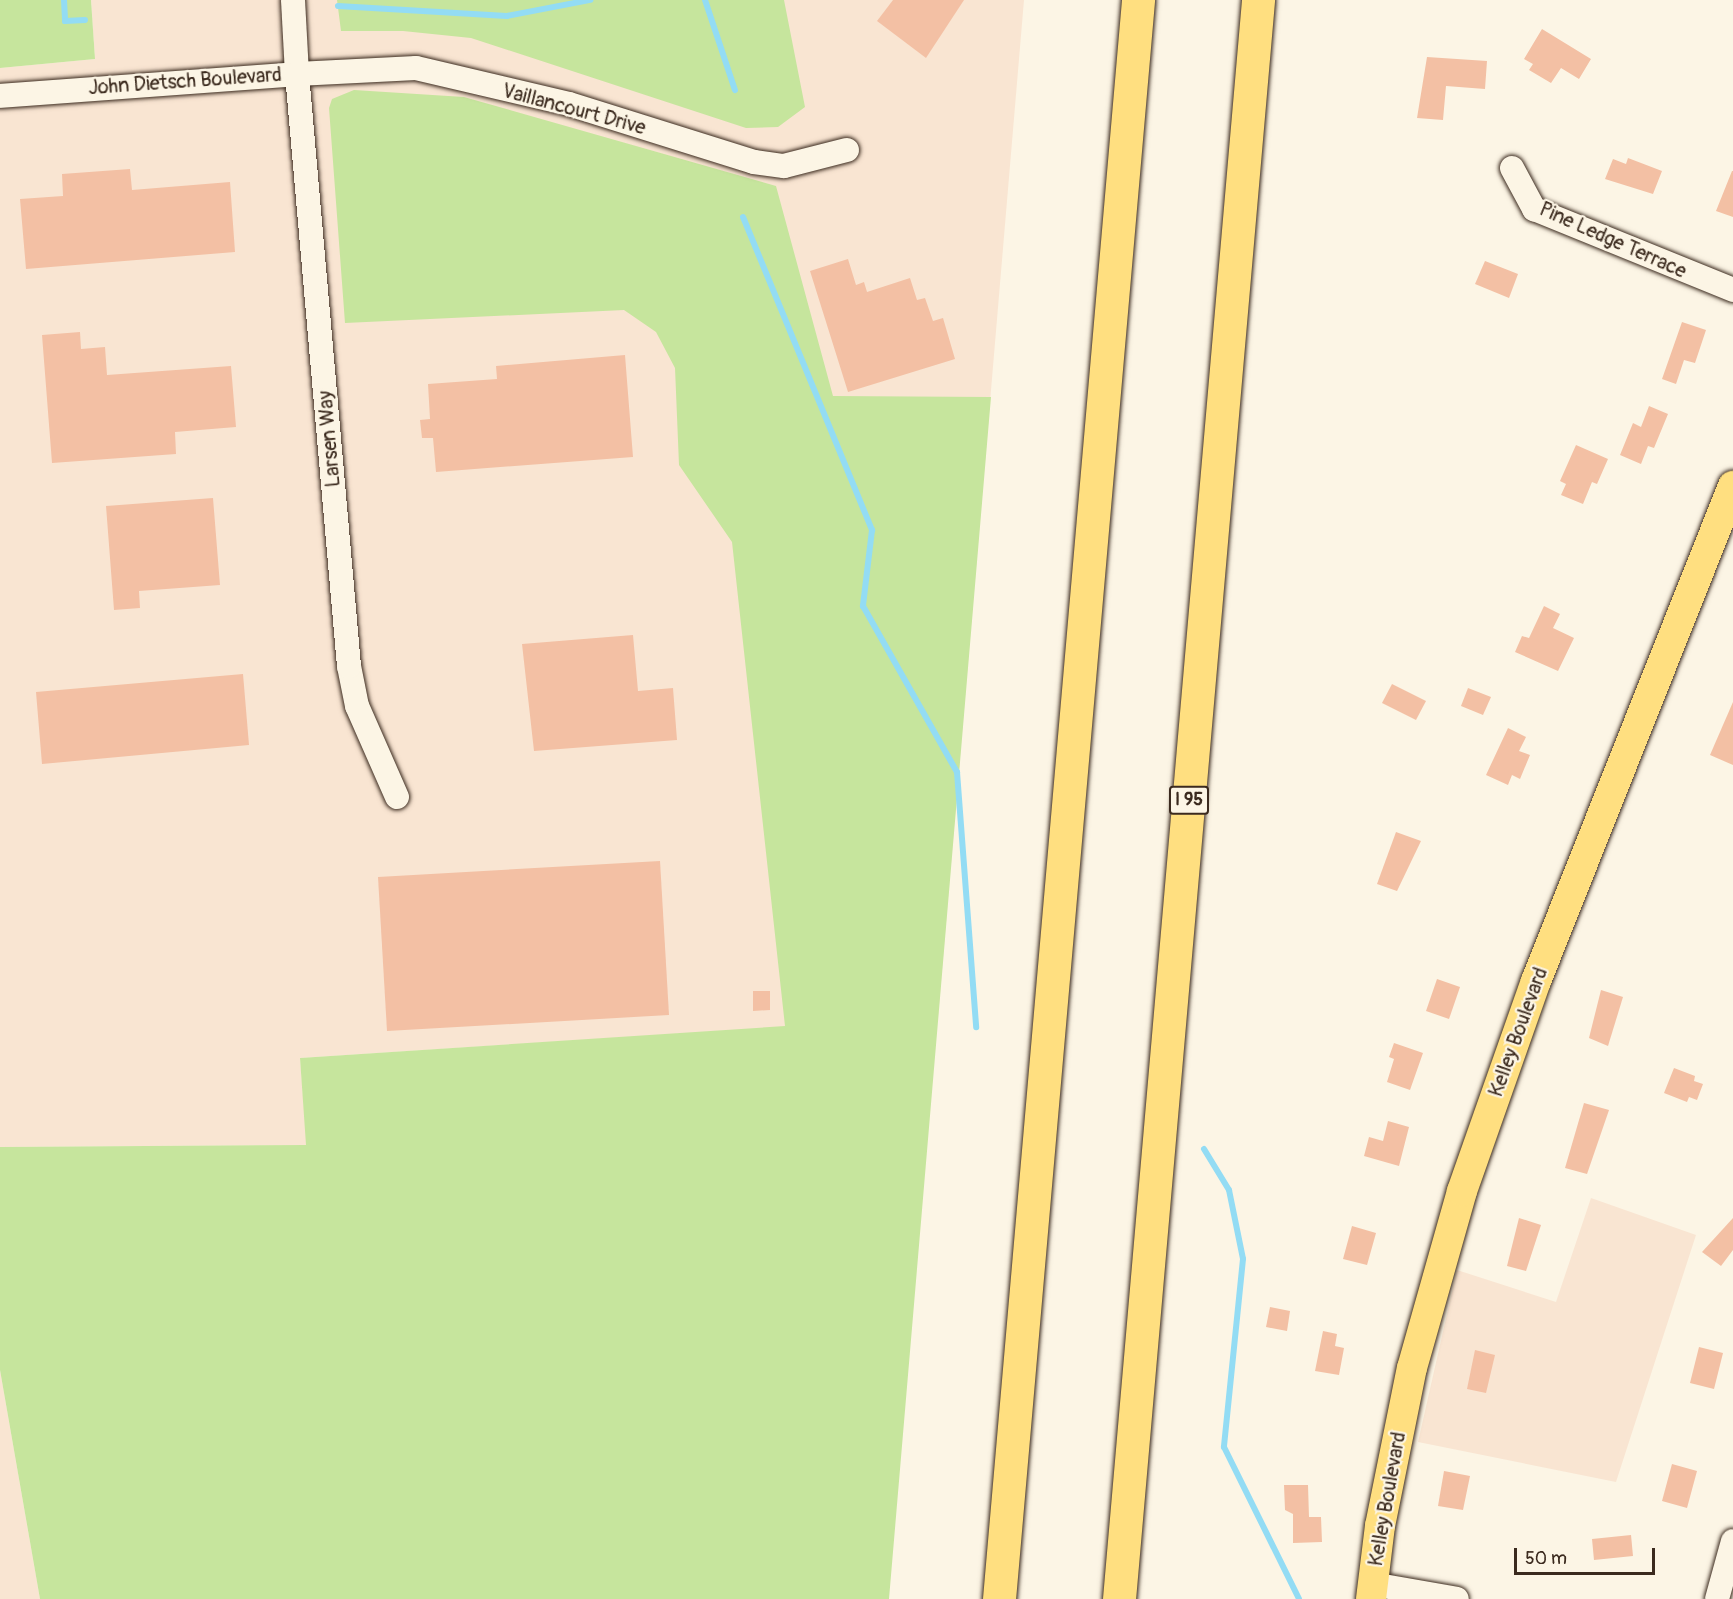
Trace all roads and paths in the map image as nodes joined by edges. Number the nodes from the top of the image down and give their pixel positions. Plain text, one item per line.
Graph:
1 (293, 0) edge
2 (1138, 0) edge
3 (1258, 0) edge
4 (297, 74) junction
5 (0, 96) edge
6 (847, 150) dead end
7 (1512, 168) dead end
8 (1733, 290) edge
9 (1733, 486) edge
10 (397, 796) dead end
11 (1733, 1541) edge
12 (1372, 1592) edge
13 (999, 1599) edge
14 (1119, 1599) edge
15 (1457, 1599) edge
16 (1717, 1599) edge

1 - 4 street, John Dietsch Boulevard
2 - 13 highway
3 - 14 highway, I 95
4 - 5 street, John Dietsch Boulevard
4 - 6 street, Vaillancourt Drive
4 - 10 street, Larsen Way
7 - 8 street, Pine Ledge Terrace
9 - 12 main road, Kelley Boulevard
11 - 16 street
12 - 15 street

